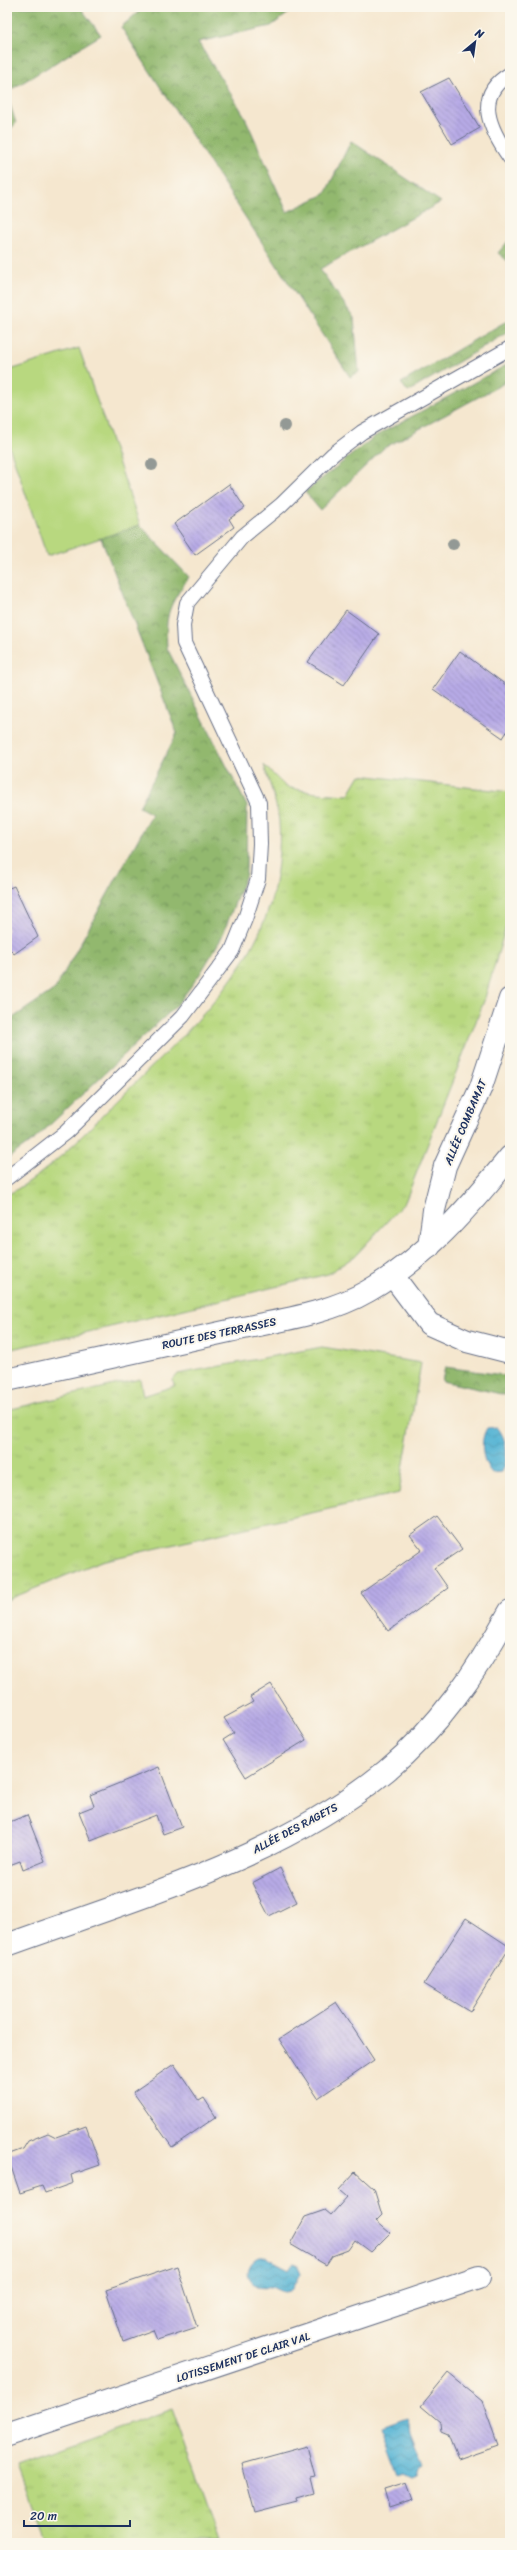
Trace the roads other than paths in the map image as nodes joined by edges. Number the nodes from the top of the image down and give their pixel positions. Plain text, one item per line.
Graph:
1 (510, 74) edge
2 (510, 158) edge
3 (510, 348) edge
4 (510, 999) edge
5 (510, 1157) edge
6 (7, 1178) edge
7 (423, 1251) junction
8 (392, 1276) junction
9 (510, 1352) edge
10 (7, 1380) edge
11 (510, 1612) edge
12 (7, 1945) edge
13 (479, 2277) dead end
14 (7, 2435) edge

1 - 2 lane
3 - 6 lane
4 - 7 street, ALLÉE COMBAMAT
5 - 7 street, ROUTE DES TERRASSES
7 - 8 street, ROUTE DES TERRASSES
8 - 9 street
8 - 10 street, ROUTE DES TERRASSES
11 - 12 street, ALLÉE DES RAGETS
13 - 14 street, LOTISSEMENT DE CLAIR VAL

